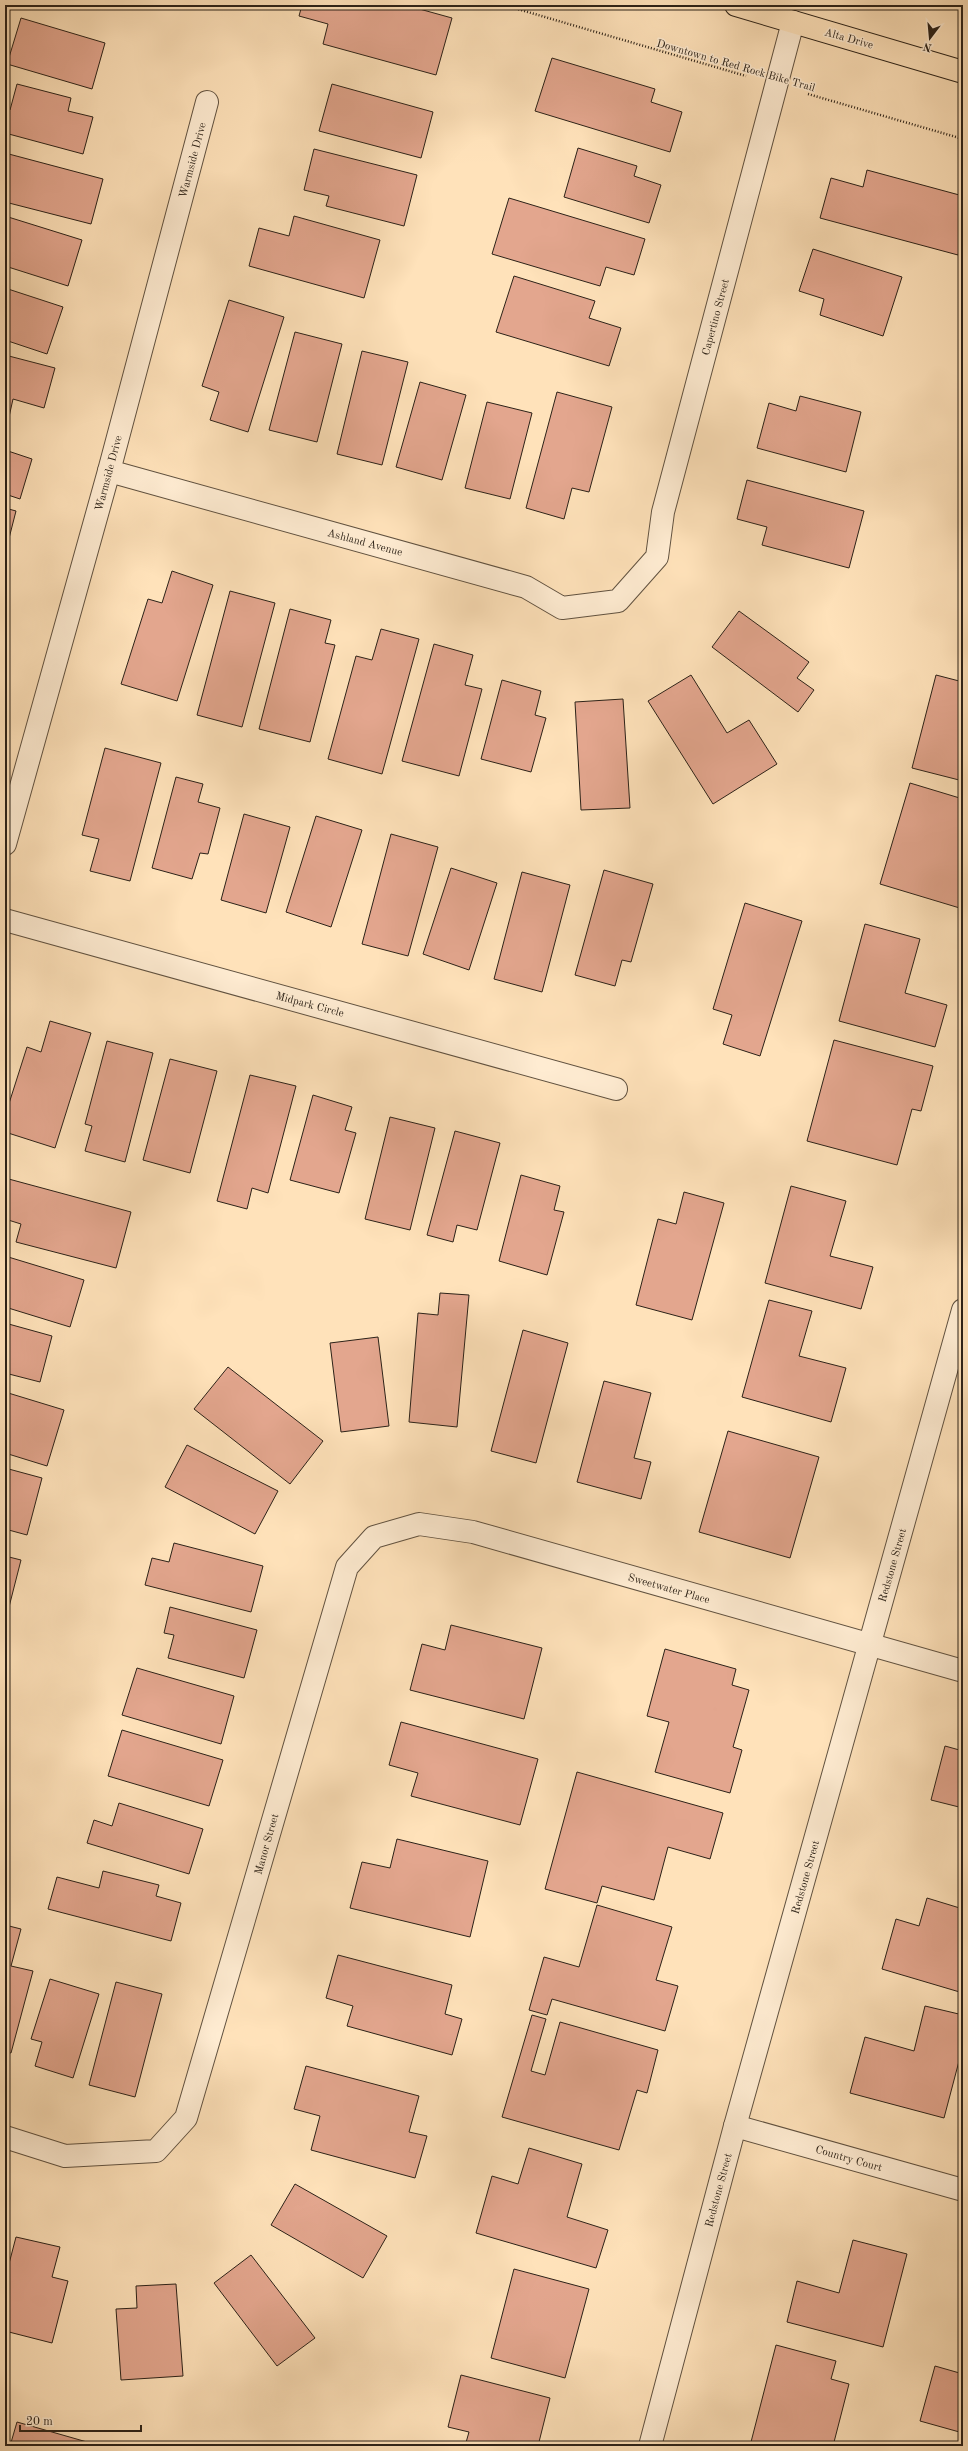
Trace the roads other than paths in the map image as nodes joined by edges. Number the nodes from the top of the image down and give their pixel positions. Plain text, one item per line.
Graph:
1 (736, 5) edge
2 (793, 22) junction
3 (963, 72) edge
4 (208, 102) dead end
5 (109, 472) junction
6 (618, 601) joint
7 (5, 844) edge
8 (5, 920) edge
9 (616, 1089) dead end
10 (963, 1310) edge
11 (374, 1537) joint
12 (870, 1644) junction
13 (963, 1671) edge
14 (735, 2126) junction
15 (5, 2137) edge
16 (963, 2190) edge
17 (650, 2446) edge

1 - 2 main road, Alta Drive
2 - 3 main road, Alta Drive
2 - 6 street, Capertino Street
4 - 5 street, Warmside Drive
5 - 6 street, Ashland Avenue
5 - 7 street, Warmside Drive
8 - 9 street, Midpark Circle
10 - 12 street, Redstone Street
11 - 12 street, Sweetwater Place
11 - 15 street, Manor Street
12 - 13 street, Sweetwater Place
12 - 14 street, Redstone Street
14 - 16 street, Country Court
14 - 17 street, Redstone Street

